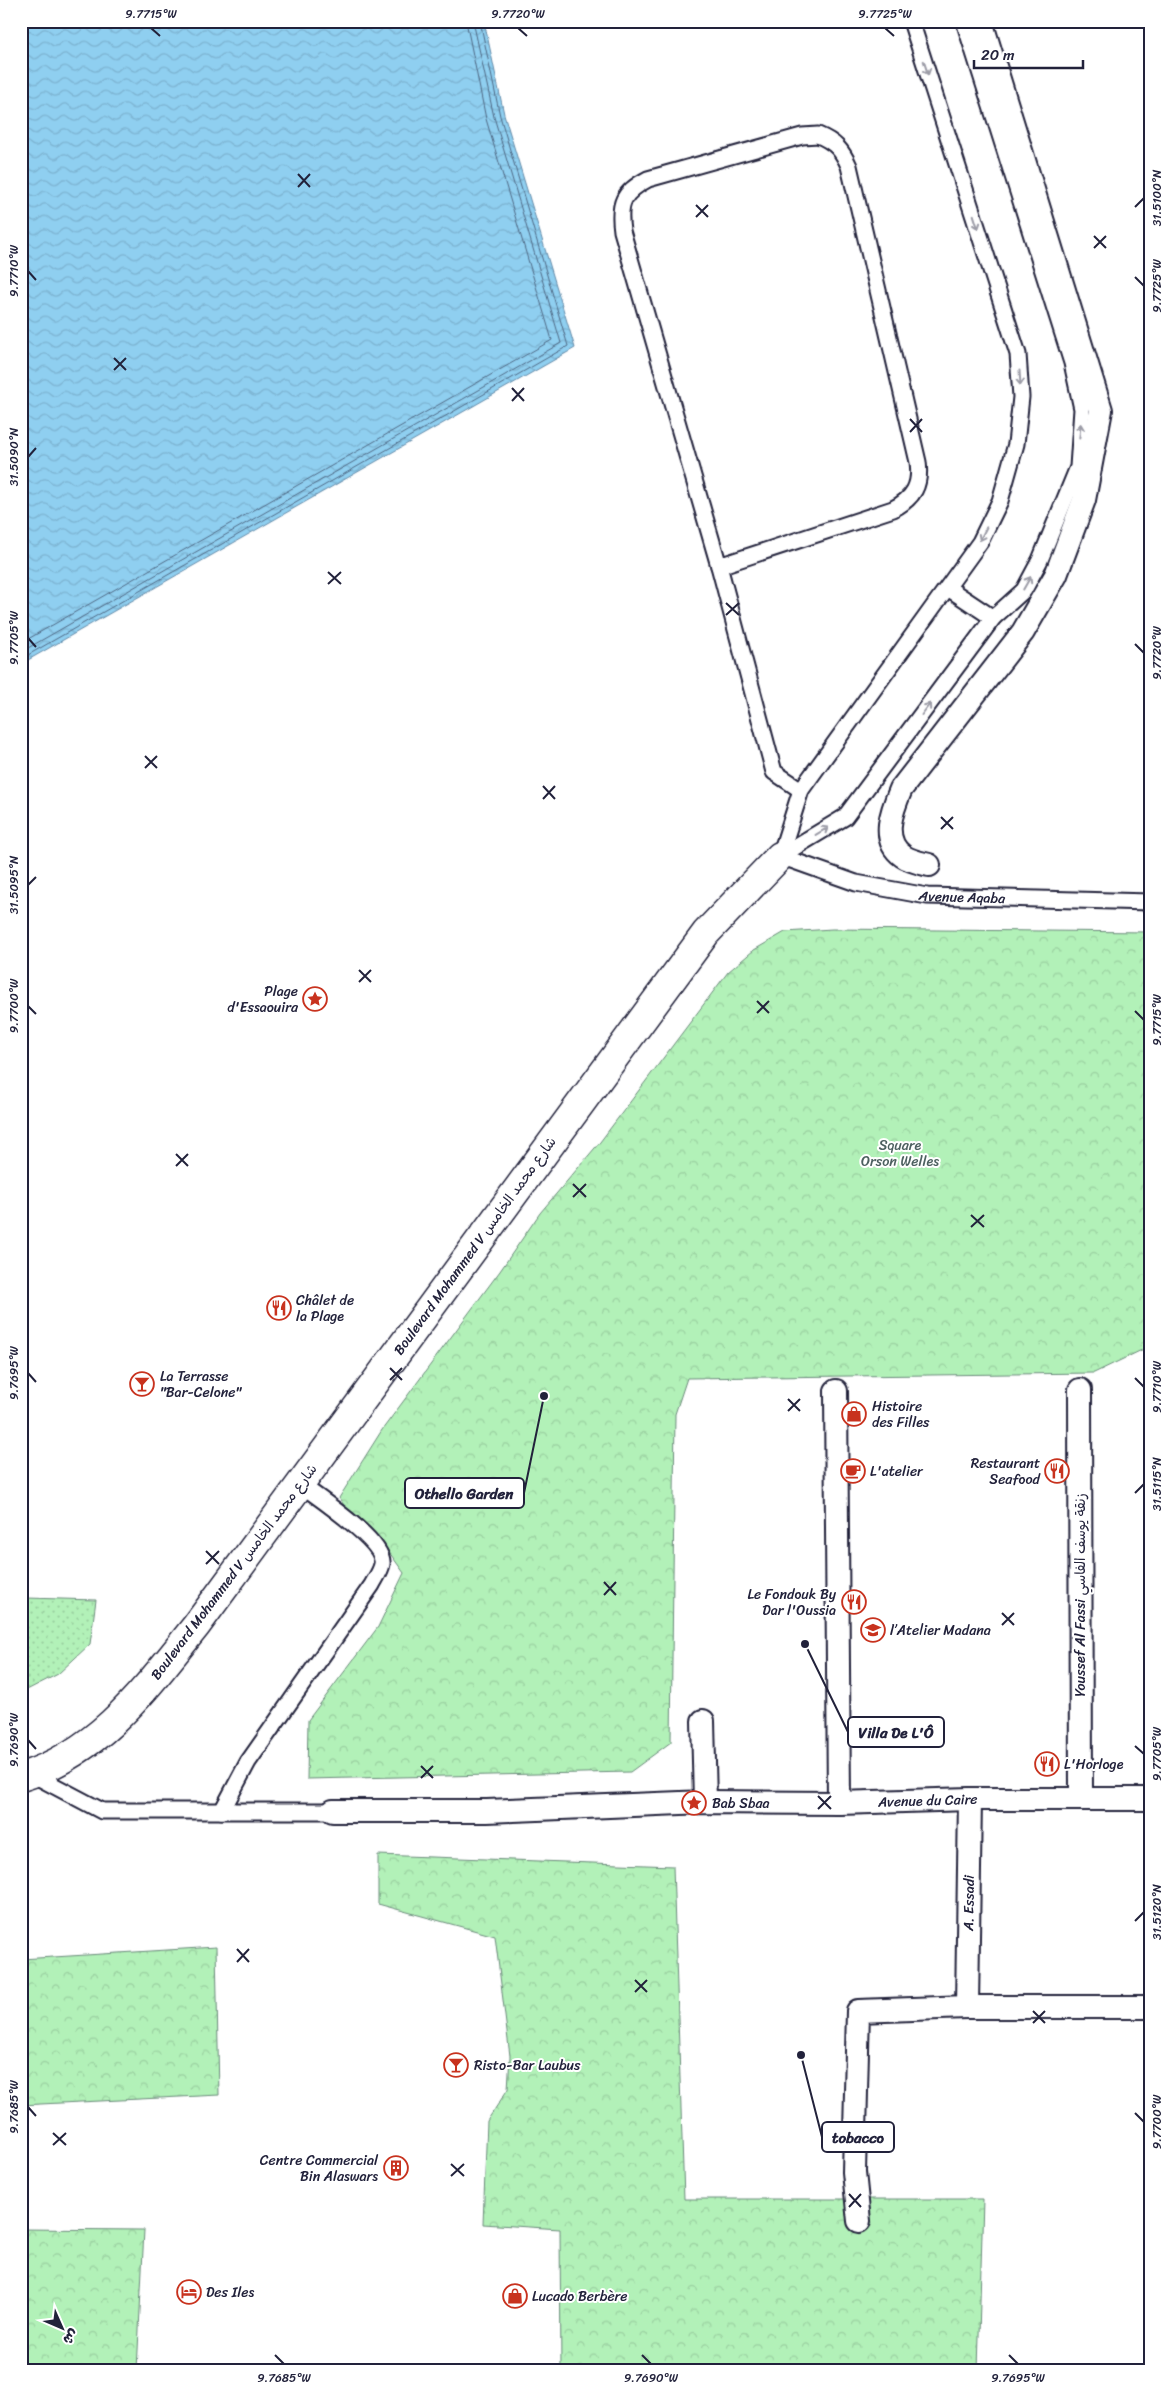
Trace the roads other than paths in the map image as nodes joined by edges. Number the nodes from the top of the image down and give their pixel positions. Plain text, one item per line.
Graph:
1 (912, 21) edge
2 (964, 21) edge
3 (981, 21) edge
4 (719, 566) junction
5 (948, 588) junction
6 (994, 618) junction
7 (802, 790) junction
8 (780, 856) junction
9 (929, 865) dead end
10 (1150, 902) edge
11 (1080, 1390) dead end
12 (836, 1391) dead end
13 (300, 1484) junction
14 (703, 1721) dead end
15 (26, 1775) edge
16 (970, 1799) junction
17 (1150, 1799) edge
18 (1081, 1800) junction
19 (700, 1802) junction
20 (839, 1803) junction
21 (222, 1811) junction
22 (333, 1811) joint
23 (1150, 2007) edge
24 (967, 2008) junction
25 (859, 2222) dead end

1 -> 5 lane
6 -> 2 lane
3 - 9 street
4 - 4 lane
4 - 7 lane
5 - 6 lane
5 - 7 lane
8 -> 6 lane
7 - 8 lane
8 - 10 lane, Avenue Aqaba
8 - 13 street, Boulevard Mohammed V شارع محمد الخامس
11 - 18 street, Youssef Al Fassi زنقة يوسف الفاسي
12 - 20 street
13 - 15 street, Boulevard Mohammed V شارع محمد الخامس
13 - 21 lane
14 - 19 street
15 - 21 lane
16 - 18 street, Avenue du Caire
16 - 20 street, Avenue du Caire
16 - 24 street, A. Essadi
17 - 18 street, Avenue du Caire
19 - 20 street, Avenue du Caire
19 - 22 street, Avenue du Caire
21 - 22 lane
23 - 24 street
24 - 25 street

